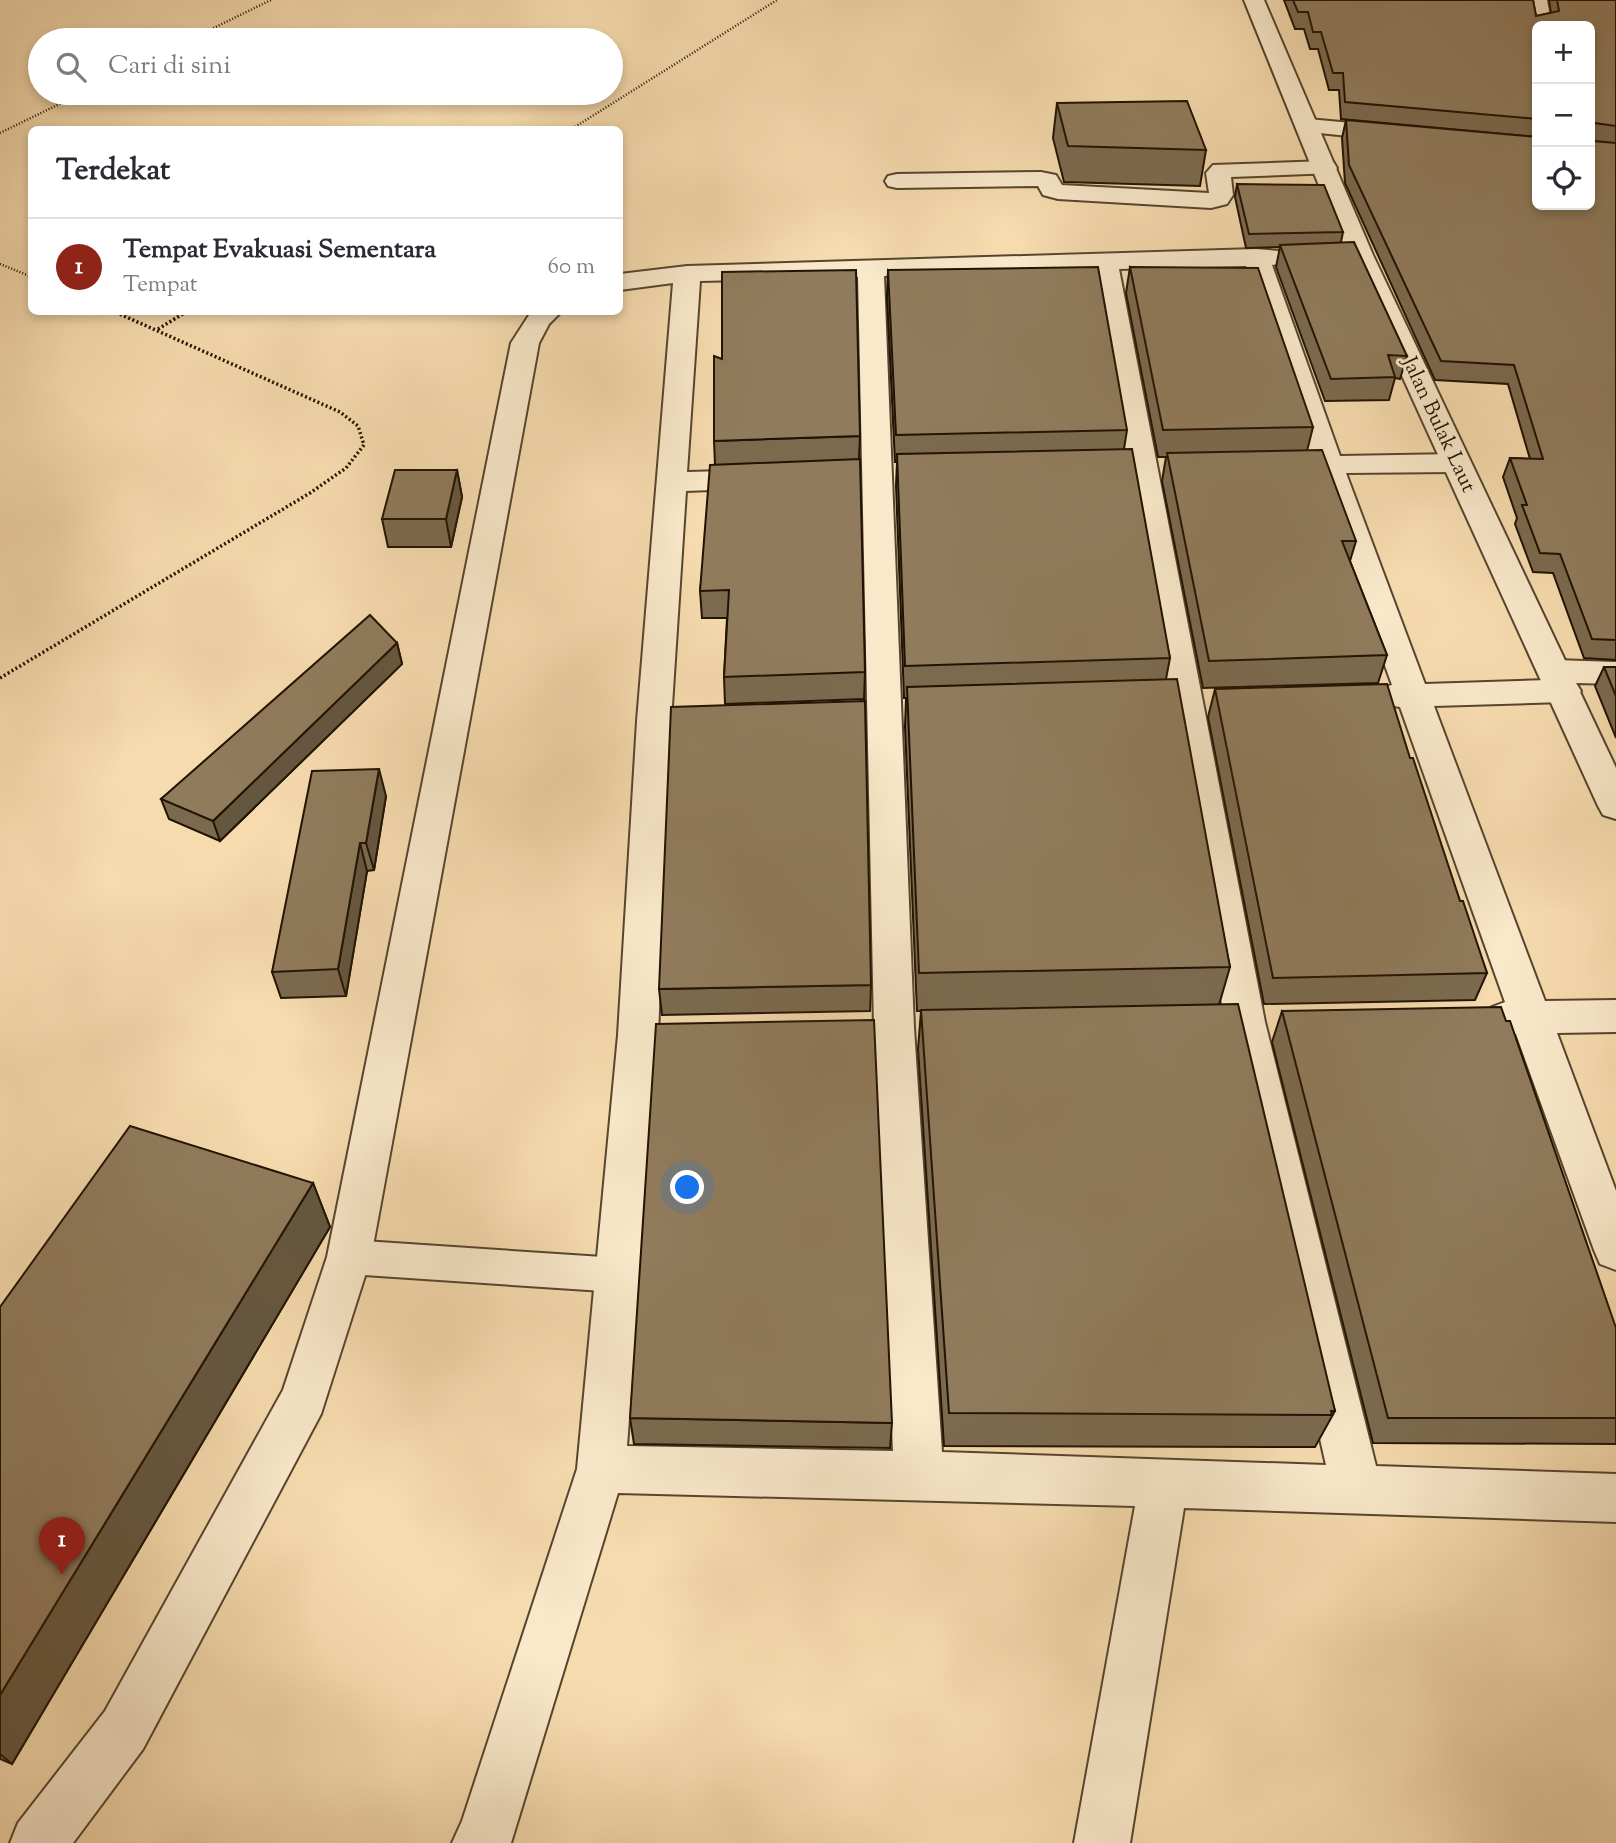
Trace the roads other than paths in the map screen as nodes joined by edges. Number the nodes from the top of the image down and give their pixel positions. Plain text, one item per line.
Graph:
1 (1254, 0) edge
2 (1538, 0) edge
3 (1540, 21) edge
4 (1308, 126) junction
5 (1416, 135) edge
6 (1325, 168) junction
7 (897, 181) dead end
8 (1308, 256) edge
9 (1256, 257) junction
10 (1104, 261) junction
11 (871, 268) junction
12 (687, 274) junction
13 (623, 282) edge
14 (543, 315) edge
15 (1455, 463) junction
16 (1328, 464) junction
17 (1275, 466) edge
18 (796, 477) edge
19 (673, 482) junction
20 (1616, 673) edge
21 (1559, 681) junction
22 (1415, 695) junction
23 (1361, 697) edge
24 (1616, 806) edge
25 (1616, 1016) edge
26 (1531, 1017) junction
27 (1463, 1018) edge
28 (1286, 1021) edge
29 (1245, 1022) junction
30 (1205, 1023) edge
31 (935, 1027) edge
32 (894, 1028) junction
33 (854, 1029) edge
34 (679, 1034) edge
35 (638, 1035) junction
36 (1616, 1250) edge
37 (349, 1257) junction
38 (618, 1275) junction
39 (601, 1469) junction
40 (919, 1475) junction
41 (1164, 1482) junction
42 (1357, 1490) junction
43 (1616, 1498) edge
44 (486, 1841) edge
45 (38, 1843) edge
46 (1102, 1843) edge

1 - 4 street, Jalan Bulak Laut
2 - 3 street
4 - 5 street
4 - 6 street, Jalan Bulak Laut
6 - 7 street
6 - 15 street, Jalan Bulak Laut
8 - 9 street
9 - 10 street
9 - 16 street
10 - 11 street
10 - 29 street
11 - 12 street
11 - 32 street
12 - 13 street
12 - 19 street
14 - 37 street
15 - 16 street
15 - 21 street, Jalan Bulak Laut
16 - 17 street
16 - 22 street
18 - 19 street
19 - 35 street
20 - 21 street
21 - 22 street
21 - 24 street, Jalan Bulak Laut
22 - 23 street
22 - 26 street
25 - 26 street
26 - 27 street
26 - 36 street
28 - 29 street
29 - 30 street
29 - 42 street
31 - 32 street
32 - 33 street
32 - 40 street
34 - 35 street
35 - 38 street
37 - 38 lane
37 - 45 street
38 - 39 street
39 - 40 street
39 - 44 street
40 - 41 street
41 - 42 street
41 - 46 street
42 - 43 street

